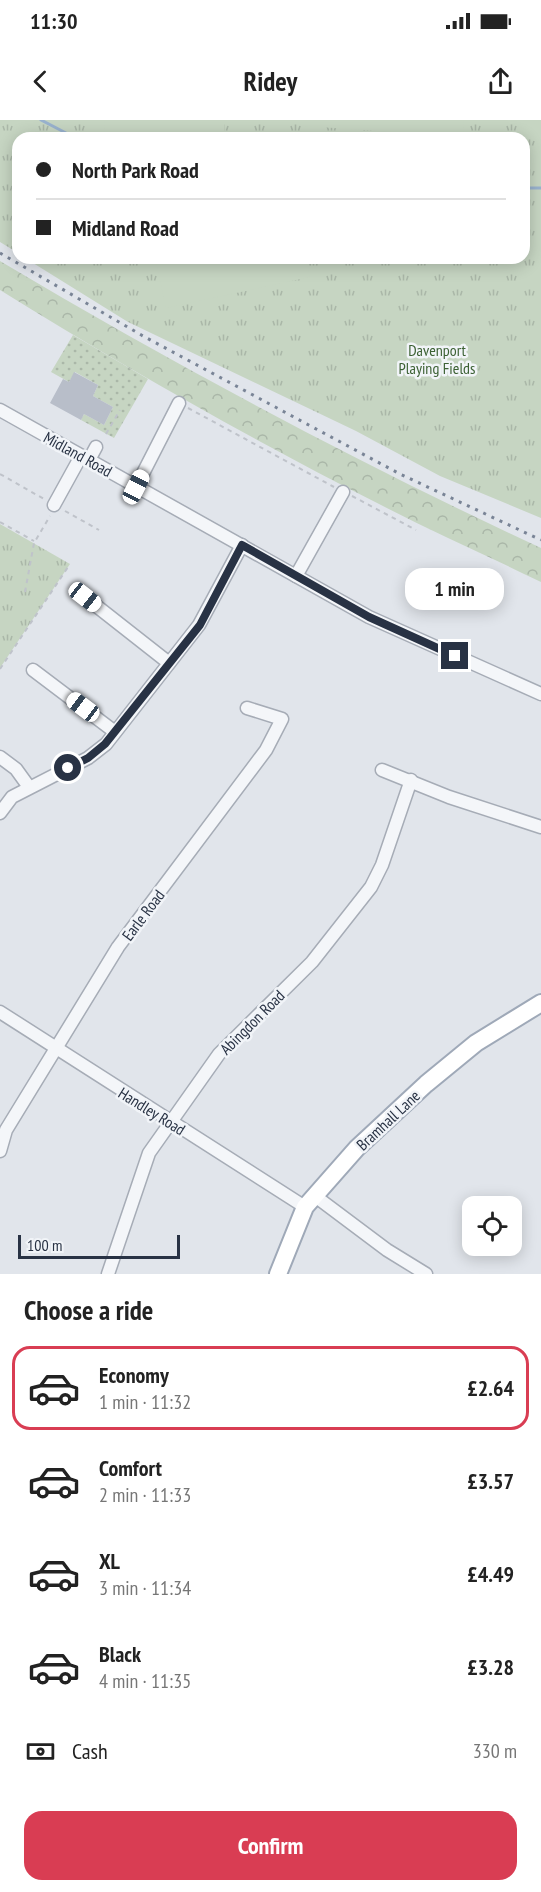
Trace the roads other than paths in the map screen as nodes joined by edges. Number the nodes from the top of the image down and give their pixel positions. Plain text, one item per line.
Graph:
1 (179, 403) road end
2 (0, 410) edge
3 (96, 447) dead end
4 (85, 458) junction
5 (136, 487) junction
6 (343, 492) road end
7 (52, 510) road end
8 (242, 545) junction
9 (296, 576) junction
10 (85, 597) dead end
11 (170, 663) junction
12 (33, 670) dead end
13 (541, 694) edge
14 (247, 708) dead end
15 (115, 732) junction
16 (0, 757) edge
17 (382, 770) dead end
18 (411, 780) junction
19 (29, 787) junction
20 (0, 813) edge
21 (541, 827) edge
22 (541, 1003) edge
23 (0, 1012) edge
24 (55, 1049) junction
25 (170, 1122) junction
26 (0, 1151) edge
27 (310, 1202) junction
28 (108, 1274) edge
29 (278, 1274) edge
30 (426, 1274) edge

1 - 5 street
2 - 4 street, Midland Road
3 - 4 street
4 - 5 street, Midland Road
4 - 7 street
5 - 8 street, Midland Road
6 - 9 street
8 - 9 street, Midland Road
8 - 11 street
9 - 13 street, Midland Road
10 - 11 street
11 - 15 street
12 - 15 street
14 - 24 street, Earle Road
15 - 19 street
16 - 19 street
17 - 18 street
18 - 21 street
18 - 25 street, Abingdon Road
19 - 20 street
22 - 27 main road, Bramhall Lane
23 - 24 street, Handley Road
24 - 25 street, Handley Road
24 - 26 street, Earle Road
25 - 27 street, Handley Road
25 - 28 street, Abingdon Road
27 - 29 main road, Bramhall Lane
27 - 30 street, Handley Road

